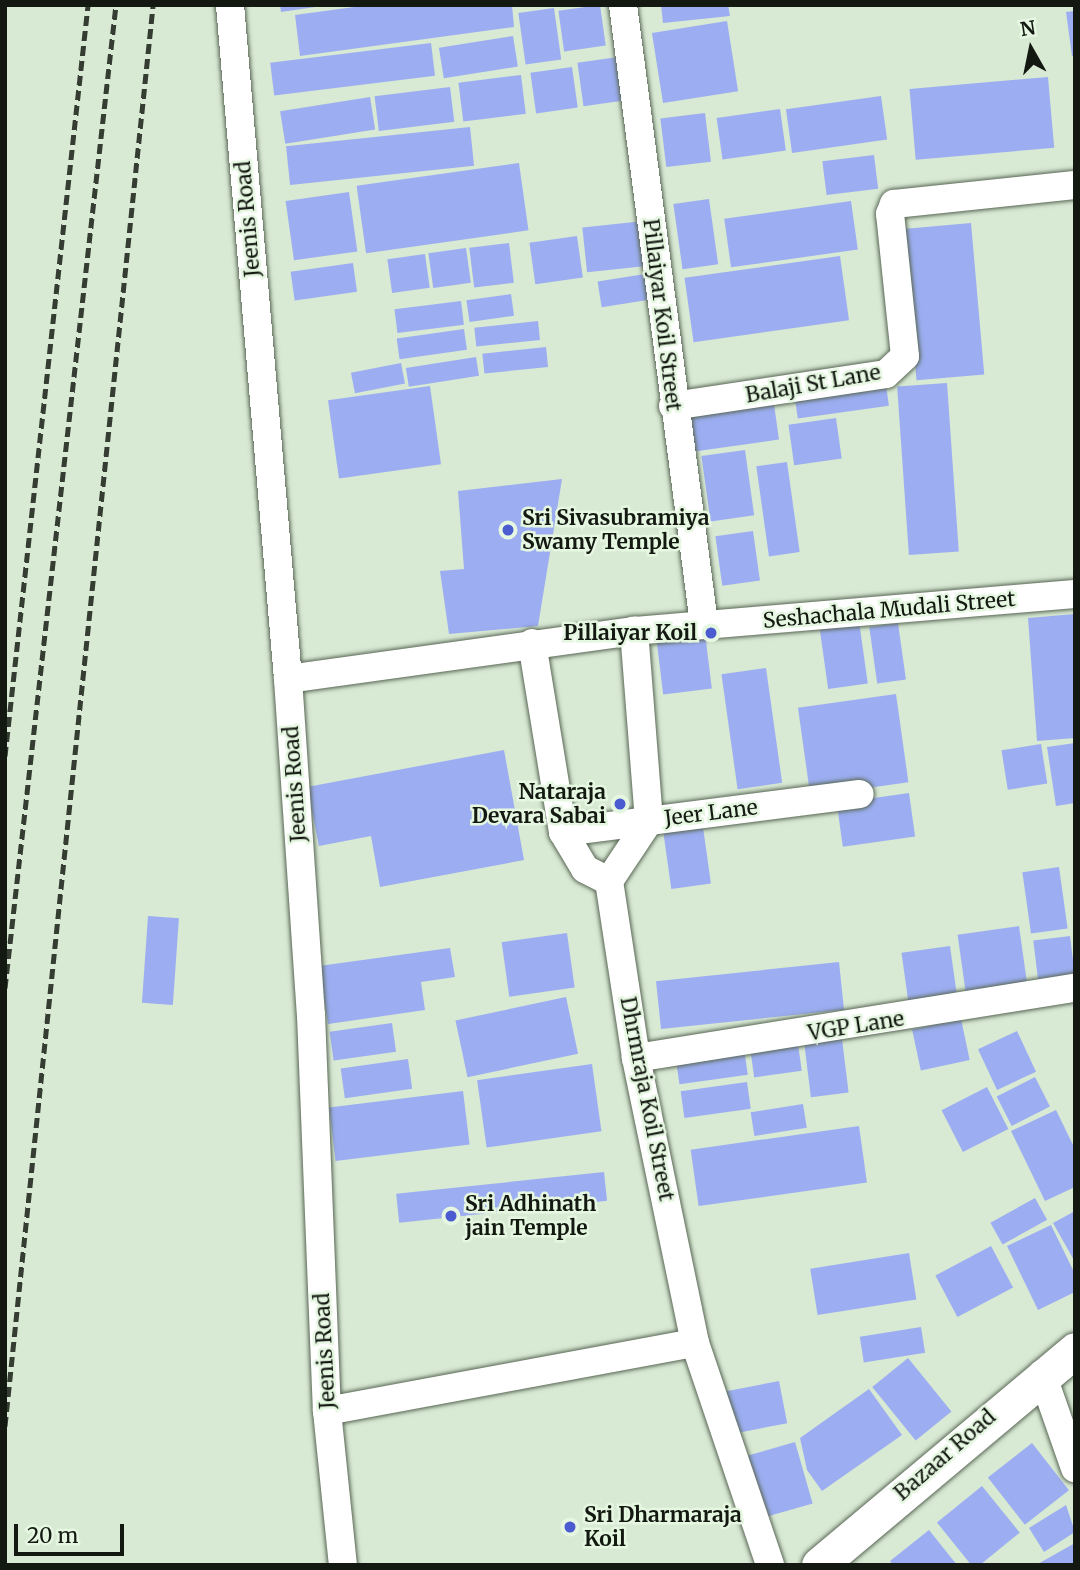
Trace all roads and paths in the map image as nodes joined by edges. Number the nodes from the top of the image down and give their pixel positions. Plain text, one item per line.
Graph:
1 (230, 5) edge
2 (623, 5) edge
3 (1075, 185) edge
4 (674, 406) junction
5 (1075, 594) edge
6 (704, 624) junction
7 (634, 631) junction
8 (532, 643) junction
9 (288, 679) junction
10 (860, 794) dead end
11 (649, 821) junction
12 (563, 832) junction
13 (609, 881) junction
14 (1075, 988) edge
15 (636, 1058) junction
16 (695, 1343) junction
17 (1075, 1350) edge
18 (1042, 1374) junction
19 (327, 1411) junction
20 (1075, 1468) edge
21 (836, 1559) edge
22 (343, 1565) edge
23 (771, 1565) edge

1 - 9 street, Jeenis Road
2 - 4 street, Pillaiyar Koil Street
3 - 4 street, Balaji St Lane
4 - 6 street, Pillaiyar Koil Street
5 - 6 street, Seshachala Mudali Street
6 - 7 street, Seshachala Mudali Street
7 - 8 street, Seshachala Mudali Street
7 - 11 street
8 - 9 street, Seshachala Mudali Street
8 - 12 street
9 - 19 street, Jeenis Road
10 - 11 street, Jeer Lane
11 - 12 street, Jeer Lane
11 - 13 street
12 - 13 street
13 - 15 street, Dhrmraja Koil Street
14 - 15 street, VGP Lane
15 - 16 street, Dhrmraja Koil Street
16 - 19 street
16 - 23 street, Dhrmraja Koil Street
17 - 18 street, Bazaar Road
18 - 20 street
18 - 21 street, Bazaar Road
19 - 22 street, Jeenis Road

